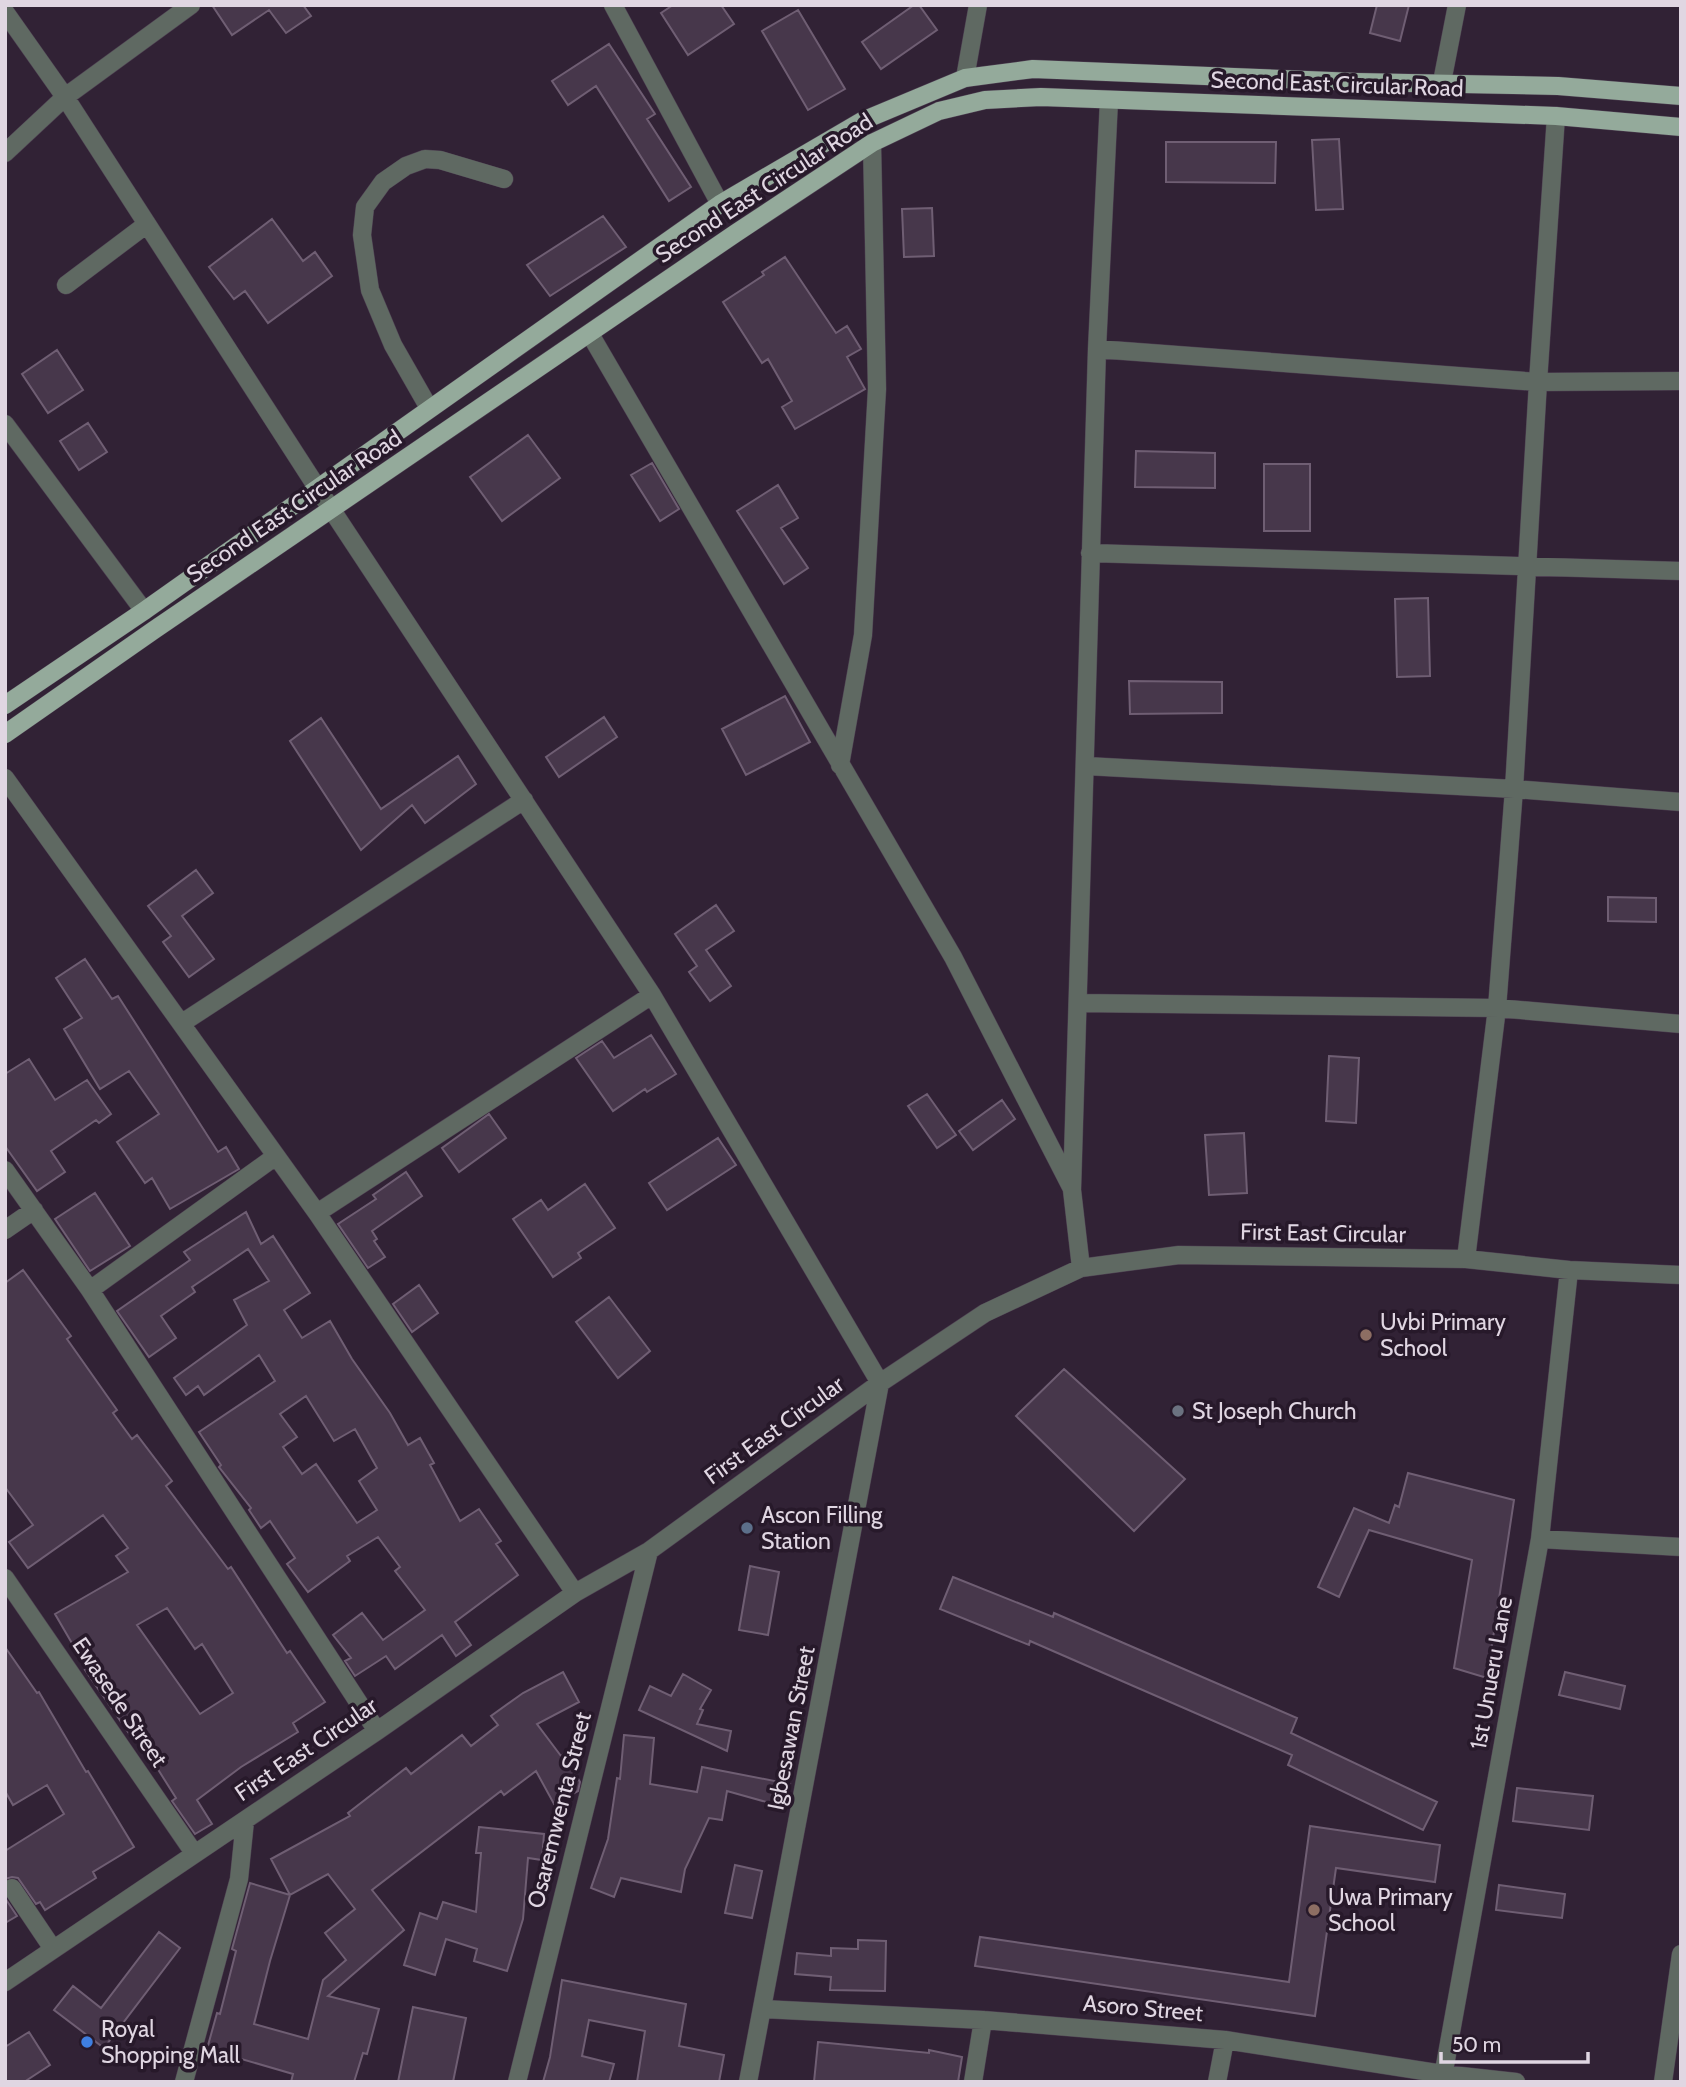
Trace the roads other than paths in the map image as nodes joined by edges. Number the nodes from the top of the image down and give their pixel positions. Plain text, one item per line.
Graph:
1 (191, 5) edge
2 (978, 5) edge
3 (1457, 5) edge
4 (619, 8) edge
5 (5, 12) edge
6 (965, 78) junction
7 (1442, 82) junction
8 (1681, 96) edge
9 (65, 97) junction
10 (1109, 100) junction
11 (1556, 116) junction
12 (1681, 127) edge
13 (872, 143) junction
14 (5, 153) edge
15 (504, 179) dead end
16 (720, 204) junction
17 (147, 224) junction
18 (66, 285) dead end
19 (590, 334) junction
20 (1097, 349) junction
21 (1681, 381) edge
22 (1538, 382) junction
23 (429, 408) junction
24 (6, 426) edge
25 (318, 489) junction
26 (332, 510) junction
27 (1090, 553) junction
28 (1528, 567) junction
29 (1681, 571) edge
30 (144, 611) junction
31 (5, 705) edge
32 (5, 734) edge
33 (840, 765) junction
34 (1086, 766) junction
35 (5, 778) edge
36 (1514, 789) junction
37 (524, 800) junction
38 (1681, 802) edge
39 (652, 995) junction
40 (1078, 1003) junction
41 (1497, 1008) junction
42 (182, 1023) junction
43 (1681, 1024) edge
44 (276, 1156) junction
45 (5, 1170) edge
46 (1072, 1190) junction
47 (34, 1210) junction
48 (317, 1213) junction
49 (5, 1230) edge
50 (1466, 1259) junction
51 (1081, 1268) junction
52 (1569, 1270) junction
53 (1681, 1275) edge
54 (90, 1290) junction
55 (880, 1383) junction
56 (1540, 1539) junction
57 (1681, 1547) edge
58 (649, 1551) junction
59 (5, 1578) edge
60 (575, 1593) junction
61 (377, 1731) junction
62 (245, 1821) junction
63 (194, 1853) junction
64 (12, 1888) dead end
65 (53, 1949) junction
66 (1681, 1954) edge
67 (5, 1982) edge
68 (763, 2009) junction
69 (983, 2020) junction
70 (1225, 2040) junction
71 (1442, 2078) edge
72 (184, 2082) edge
73 (517, 2082) edge
74 (748, 2082) edge
75 (973, 2082) edge
76 (1217, 2082) edge
77 (1516, 2082) edge
78 (1663, 2082) edge

1 - 9 street
2 - 6 street
3 - 7 street
4 - 16 street
5 - 9 street
6 - 7 main road, Second East Circular Road
6 - 16 main road, Second East Circular Road
7 - 8 main road, Second East Circular Road
9 - 14 street
9 - 17 street
10 - 11 main road, Second East Circular Road
10 - 13 main road, Second East Circular Road
10 - 20 street
11 - 12 main road, Second East Circular Road
11 - 22 street
13 - 19 main road, Second East Circular Road
13 - 33 street
15 - 23 street
16 - 23 main road, Second East Circular Road
17 - 18 street
17 - 25 street
19 - 26 main road, Second East Circular Road
19 - 33 street
20 - 22 street
20 - 27 street
21 - 22 street
22 - 28 street
23 - 25 main road, Second East Circular Road
24 - 30 street
25 - 26 street
25 - 30 main road, Second East Circular Road
26 - 32 main road, Second East Circular Road
26 - 37 street
27 - 28 street
27 - 34 street
28 - 29 street
28 - 36 street
30 - 31 main road, Second East Circular Road
33 - 46 street
34 - 36 street
34 - 40 street
35 - 42 street
36 - 38 street
36 - 41 street
37 - 39 street
37 - 42 street
39 - 48 street
39 - 55 street
40 - 41 street
40 - 46 street
41 - 43 street
41 - 50 street
42 - 44 street
44 - 48 street
44 - 54 street
45 - 47 street
46 - 51 street
47 - 49 street
47 - 54 street
48 - 60 street
50 - 51 street, First East Circular
50 - 52 street, First East Circular
51 - 55 street, First East Circular
52 - 53 street, First East Circular
52 - 56 street, 1st Unueru Lane
54 - 61 street
55 - 58 street, First East Circular
55 - 68 street, Igbesawan Street
56 - 57 street
56 - 71 street, 1st Unueru Lane
58 - 60 street, First East Circular
58 - 73 street, Osaremwenta Street
59 - 63 street, Ewasede Street
60 - 61 street, First East Circular
61 - 62 street, First East Circular
62 - 63 street, First East Circular
62 - 72 street
63 - 65 street, First East Circular
64 - 65 street
65 - 67 street, First East Circular
66 - 78 street
68 - 69 street, Asoro Street
68 - 74 street, Igbesawan Street
69 - 70 street, Asoro Street
69 - 75 street
70 - 71 street, Asoro Street
70 - 76 street
71 - 77 street, Asoro Street

